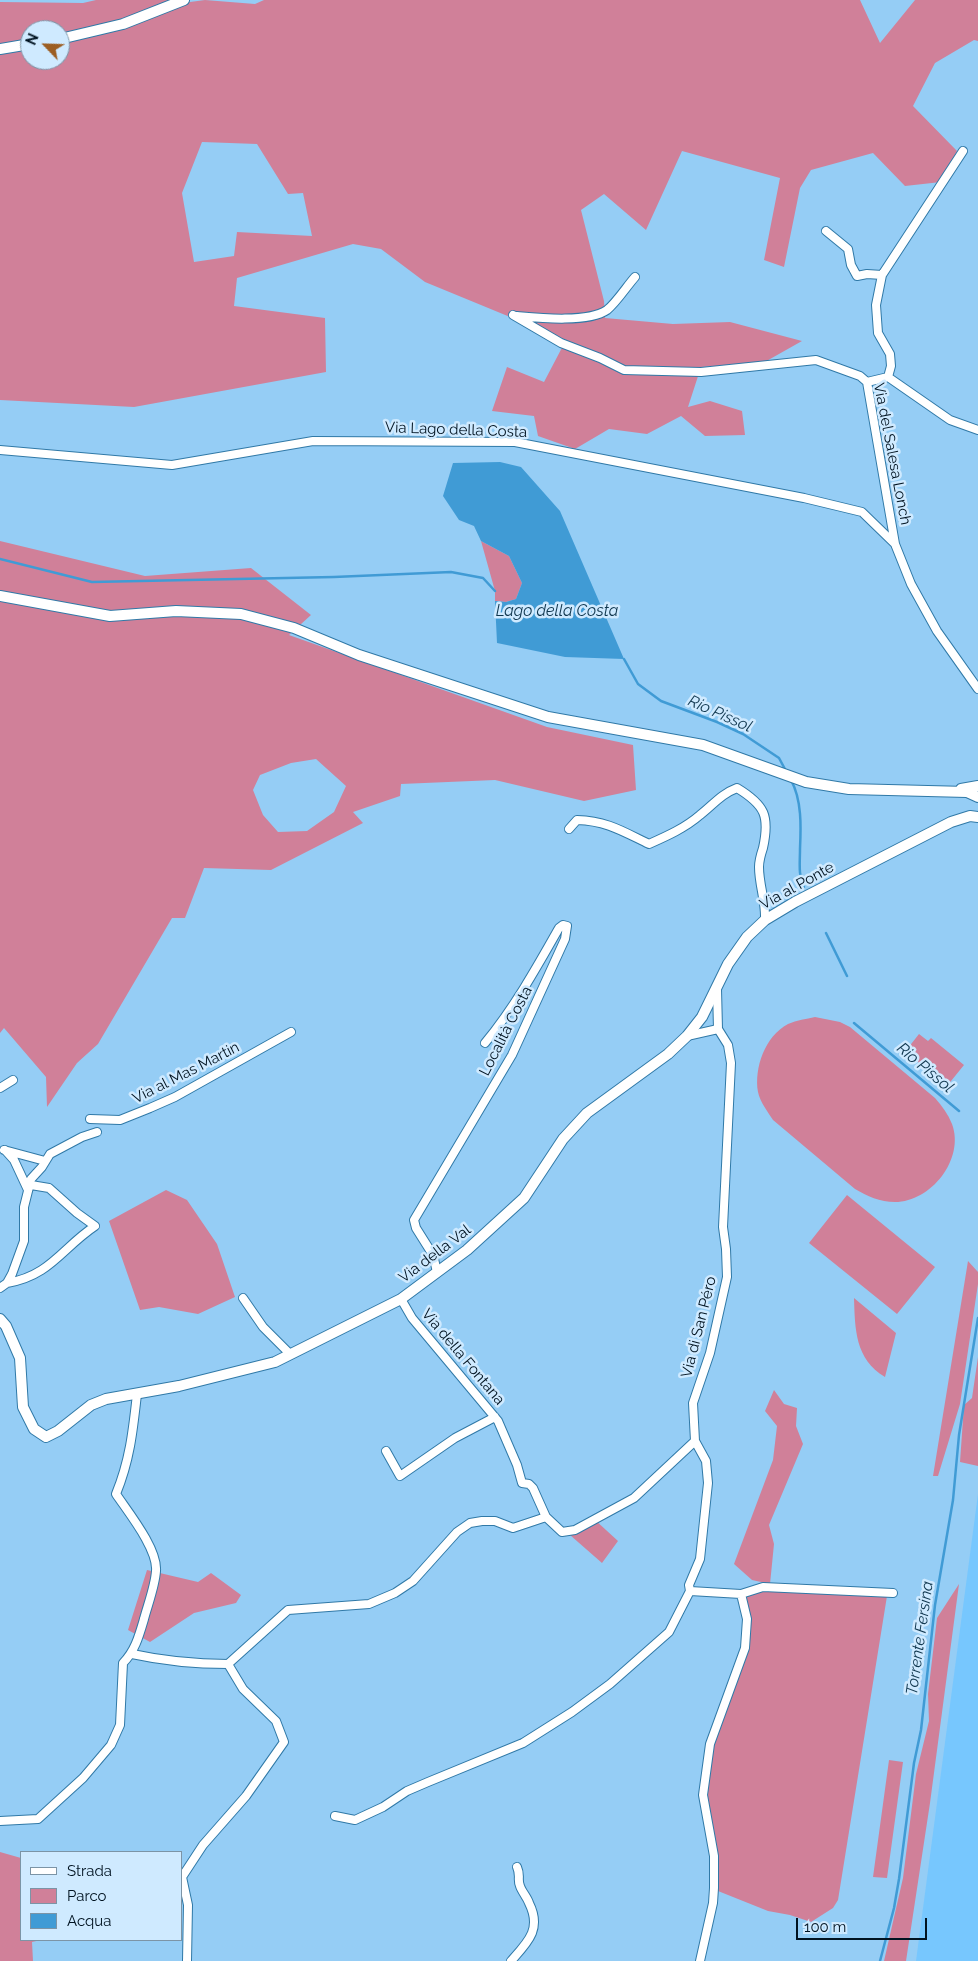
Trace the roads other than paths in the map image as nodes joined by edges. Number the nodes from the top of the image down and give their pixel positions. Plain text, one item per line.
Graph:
1 (184, 0) edge
2 (70, 37) edge
3 (20, 46) edge
4 (0, 49) edge
5 (964, 151) dead end
6 (826, 231) dead end
7 (882, 275) junction
8 (635, 277) dead end
9 (888, 377) junction
10 (867, 382) junction
11 (978, 430) edge
12 (0, 450) edge
13 (895, 544) junction
14 (0, 596) edge
15 (978, 689) edge
16 (978, 786) edge
17 (950, 791) junction
18 (978, 797) edge
19 (976, 814) edge
20 (569, 829) dead end
21 (765, 920) junction
22 (717, 988) junction
23 (702, 1017) junction
24 (718, 1025) junction
25 (290, 1032) dead end
26 (687, 1036) junction
27 (485, 1043) dead end
28 (13, 1080) dead end
29 (0, 1088) edge
30 (90, 1119) dead end
31 (97, 1132) dead end
32 (2, 1149) edge
33 (45, 1161) junction
34 (29, 1188) junction
35 (437, 1272) junction
36 (7, 1282) junction
37 (0, 1288) edge
38 (243, 1298) dead end
39 (401, 1299) junction
40 (0, 1319) edge
41 (290, 1354) junction
42 (137, 1394) junction
43 (495, 1417) junction
44 (695, 1441) junction
45 (386, 1451) dead end
46 (546, 1517) junction
47 (690, 1591) junction
48 (893, 1593) dead end
49 (741, 1594) junction
50 (132, 1654) junction
51 (228, 1664) junction
52 (335, 1816) dead end
53 (0, 1822) edge
54 (517, 1867) dead end
55 (187, 1961) edge
56 (511, 1961) edge
57 (700, 1961) edge

1 - 2 street
3 - 4 street
5 - 7 street
6 - 7 street
7 - 9 street
8 - 10 street, Via del Salesa Lonch
9 - 10 street
9 - 11 street
10 - 13 street, Via del Salesa Lonch
12 - 13 street, Via Lago della Costa
13 - 15 street, Via del Salesa Lonch
14 - 17 street
16 - 17 street
17 - 18 street
19 - 21 street, Via al Ponte
20 - 21 street
21 - 22 street, Via al Ponte
22 - 23 street, Via al Ponte
22 - 24 street
23 - 24 street
23 - 26 street, Via al Ponte
24 - 26 street
24 - 44 street, Via di San Péro
25 - 30 street, Via al Mas Martin
26 - 35 street, Via della Val
27 - 35 street, Località Costa
28 - 29 street
31 - 33 street
32 - 33 street
32 - 34 street
33 - 34 street
34 - 36 street
34 - 36 street
35 - 39 street, Via della Val
36 - 37 street
38 - 41 street
39 - 41 street, Via della Val
39 - 43 street, Via della Fontana
40 - 42 street, Via della Val
41 - 42 street, Via della Val
42 - 50 street
43 - 45 street
43 - 46 street, Via della Fontana
44 - 46 street, Via della Fontana
44 - 47 street
46 - 51 street
47 - 49 street
47 - 52 street
48 - 49 street
49 - 57 street
50 - 51 street
50 - 53 street
51 - 55 street
54 - 56 street

